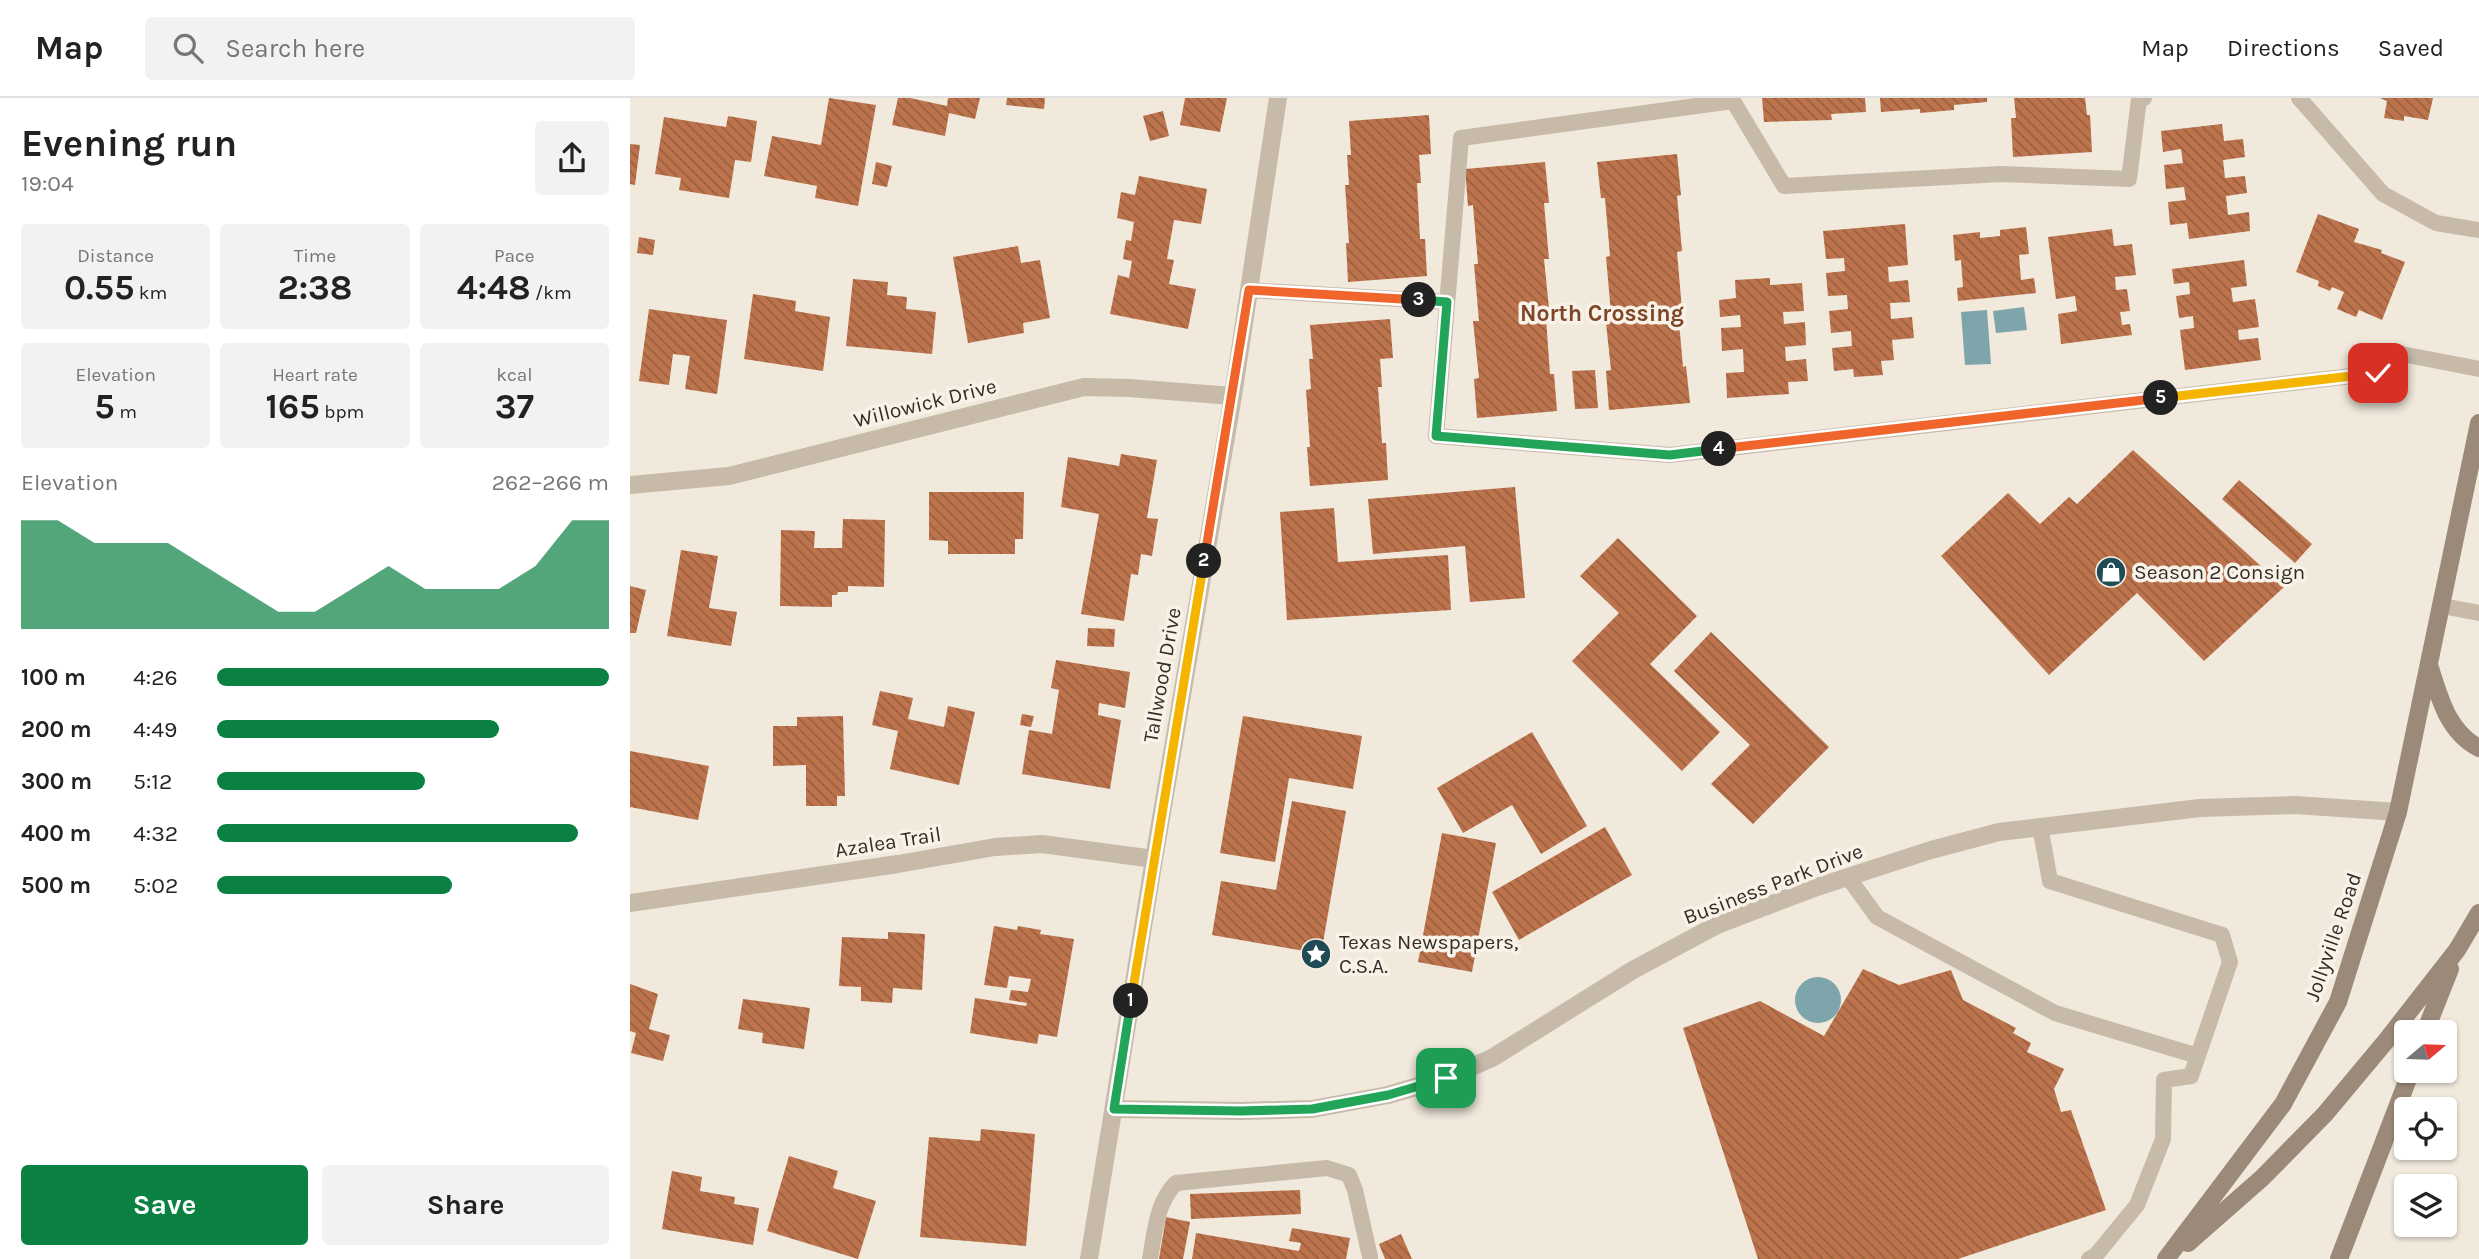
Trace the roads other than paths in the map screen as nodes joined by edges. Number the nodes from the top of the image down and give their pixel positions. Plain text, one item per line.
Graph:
1 (1278, 98) edge
2 (2144, 98) edge
3 (2299, 98) edge
4 (2479, 230) edge
5 (1249, 290) junction
6 (1447, 302) junction
7 (2479, 369) edge
8 (1233, 396) junction
9 (2479, 424) edge
10 (630, 485) edge
11 (2442, 606) junction
12 (2479, 613) edge
13 (2430, 668) junction
14 (2479, 748) edge
15 (2398, 813) junction
16 (2040, 826) junction
17 (1154, 859) junction
18 (1848, 877) junction
19 (630, 903) edge
20 (2479, 913) edge
21 (2457, 950) junction
22 (2430, 1020) edge
23 (2198, 1056) junction
24 (2406, 1083) edge
25 (1114, 1109) junction
26 (1370, 1257) dead end
27 (1089, 1259) edge
28 (1150, 1259) edge
29 (2089, 1259) edge
30 (2168, 1259) edge
31 (2339, 1259) edge

1 - 5 street, Tallwood Drive
2 - 6 lane
3 - 4 lane
5 - 6 lane
5 - 8 street, Tallwood Drive
6 - 7 lane
8 - 10 street, Willowick Drive
8 - 17 street, Tallwood Drive
9 - 11 street, Jollyville Road
11 - 12 lane
11 - 13 street, Jollyville Road
13 - 14 street, Jollyville Road
13 - 15 street, Jollyville Road
15 - 16 street, Business Park Drive
15 - 30 street, Jollyville Road
16 - 18 street, Business Park Drive
16 - 23 lane
17 - 19 street, Azalea Trail
17 - 25 street, Tallwood Drive
18 - 23 lane
18 - 25 street, Business Park Drive
20 - 21 street
21 - 22 street
21 - 30 street
23 - 29 lane
24 - 31 street
25 - 27 street, Tallwood Drive
26 - 28 lane

